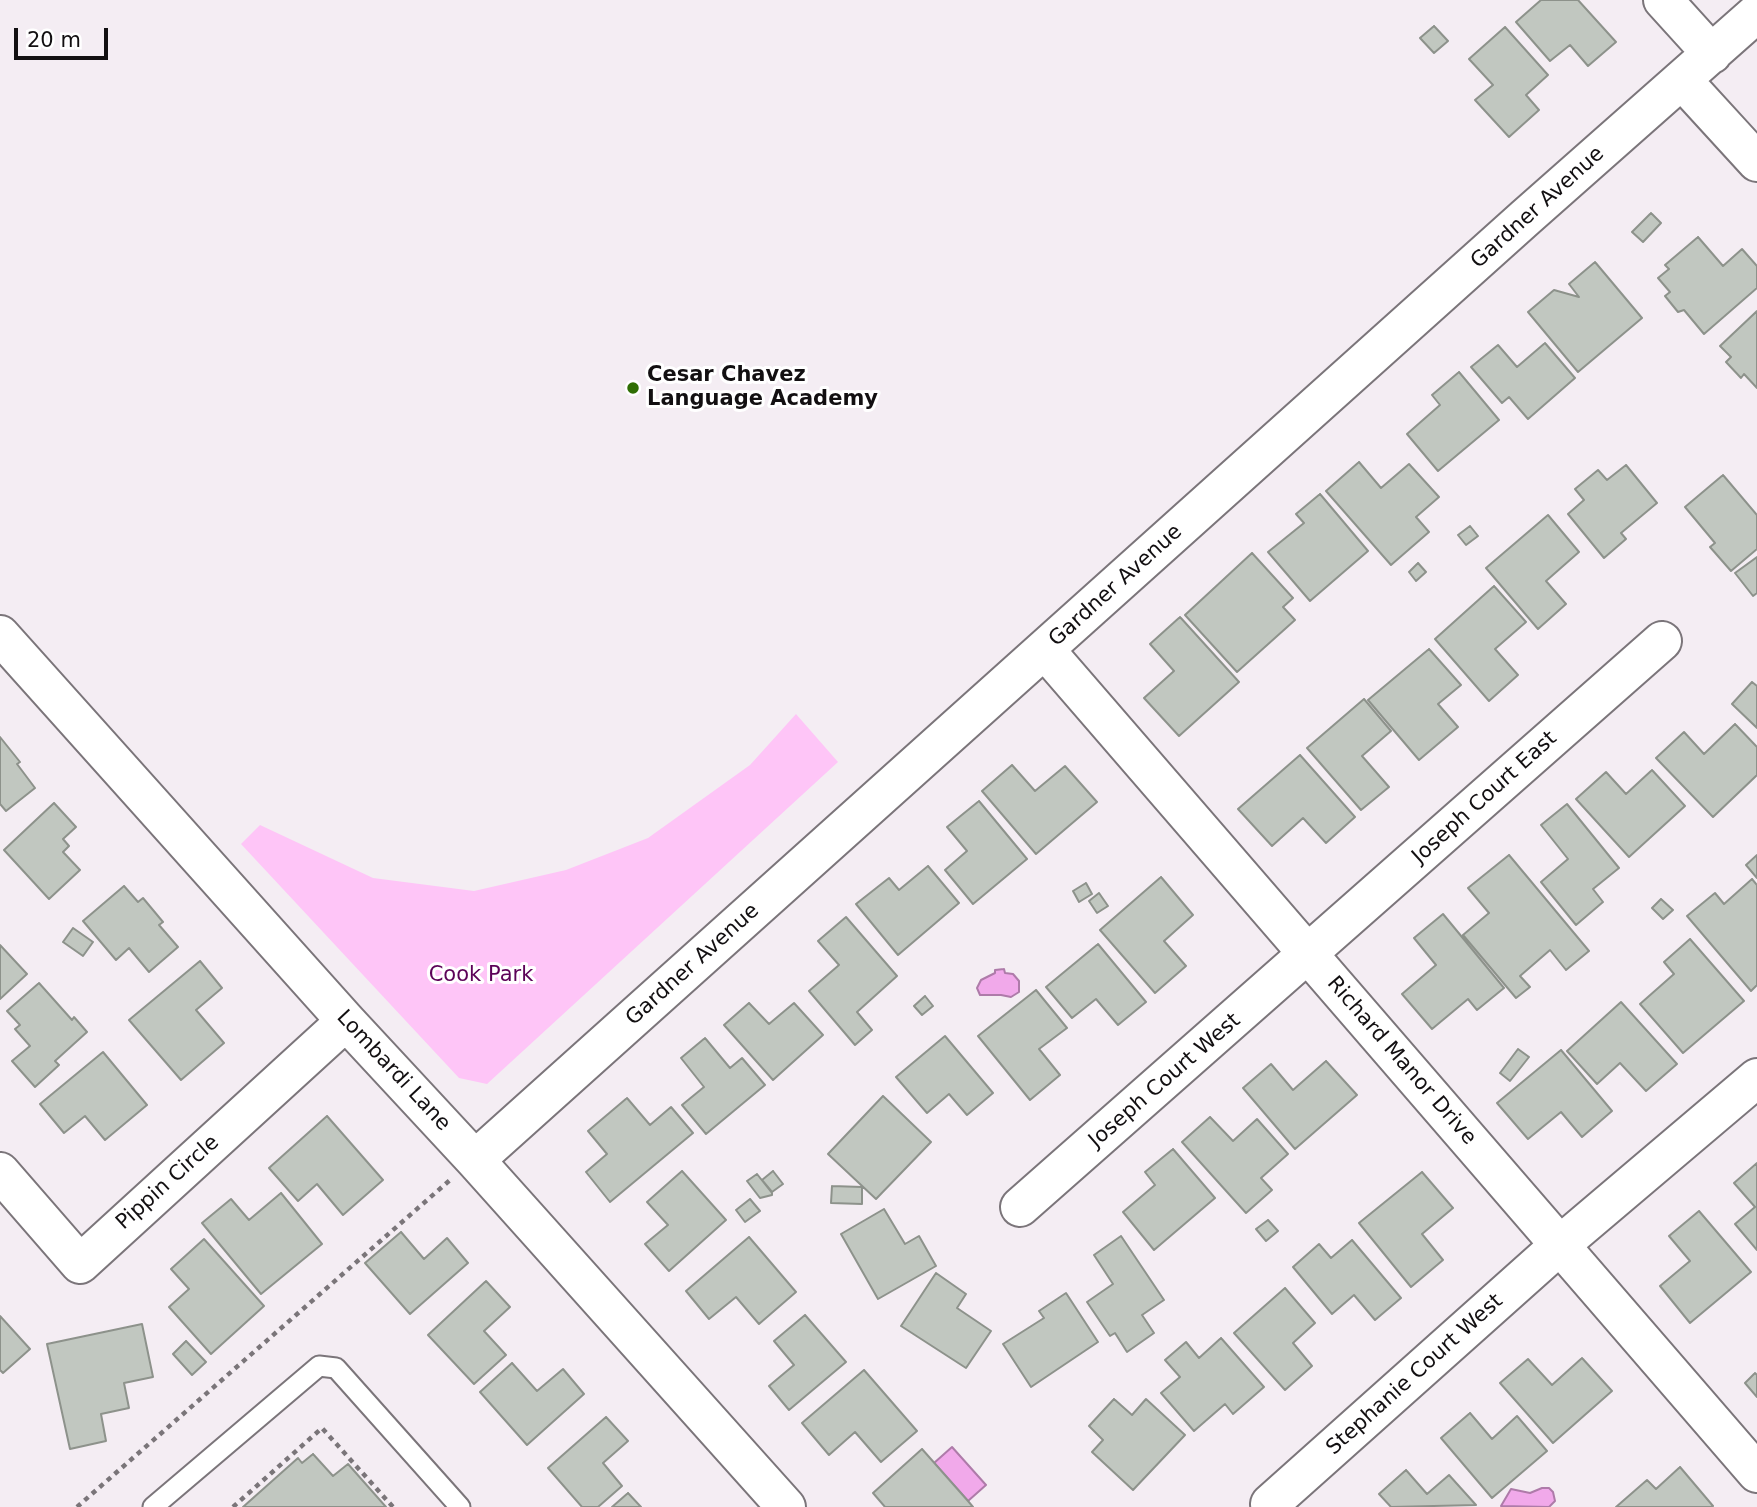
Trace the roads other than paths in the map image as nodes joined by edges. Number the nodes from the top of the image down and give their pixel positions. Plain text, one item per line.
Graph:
1 (1663, 0) edge
2 (1757, 13) edge
3 (1712, 54) junction
4 (1682, 80) junction
5 (1757, 162) edge
6 (0, 635) edge
7 (1662, 641) dead end
8 (1045, 650) junction
9 (1309, 954) junction
10 (346, 1021) junction
11 (1757, 1078) edge
12 (475, 1160) junction
13 (0, 1172) edge
14 (1020, 1207) dead end
15 (1560, 1245) junction
16 (1757, 1473) edge
17 (1270, 1504) dead end
18 (153, 1507) edge
19 (460, 1507) edge
20 (786, 1507) edge

1 - 3 street
2 - 3 street, Gardner Avenue
3 - 4 street, Gardner Avenue
4 - 5 street
4 - 8 street, Gardner Avenue
6 - 10 street, Lombardi Lane
7 - 9 street, Joseph Court East
8 - 9 street, Richard Manor Drive
8 - 12 street, Gardner Avenue
9 - 14 street, Joseph Court West
9 - 15 street, Richard Manor Drive
10 - 12 street, Lombardi Lane
10 - 13 street, Pippin Circle
11 - 15 street, Stephanie Court West
12 - 20 street, Lombardi Lane
15 - 16 street, Richard Manor Drive
15 - 17 street, Stephanie Court West
18 - 19 lane

